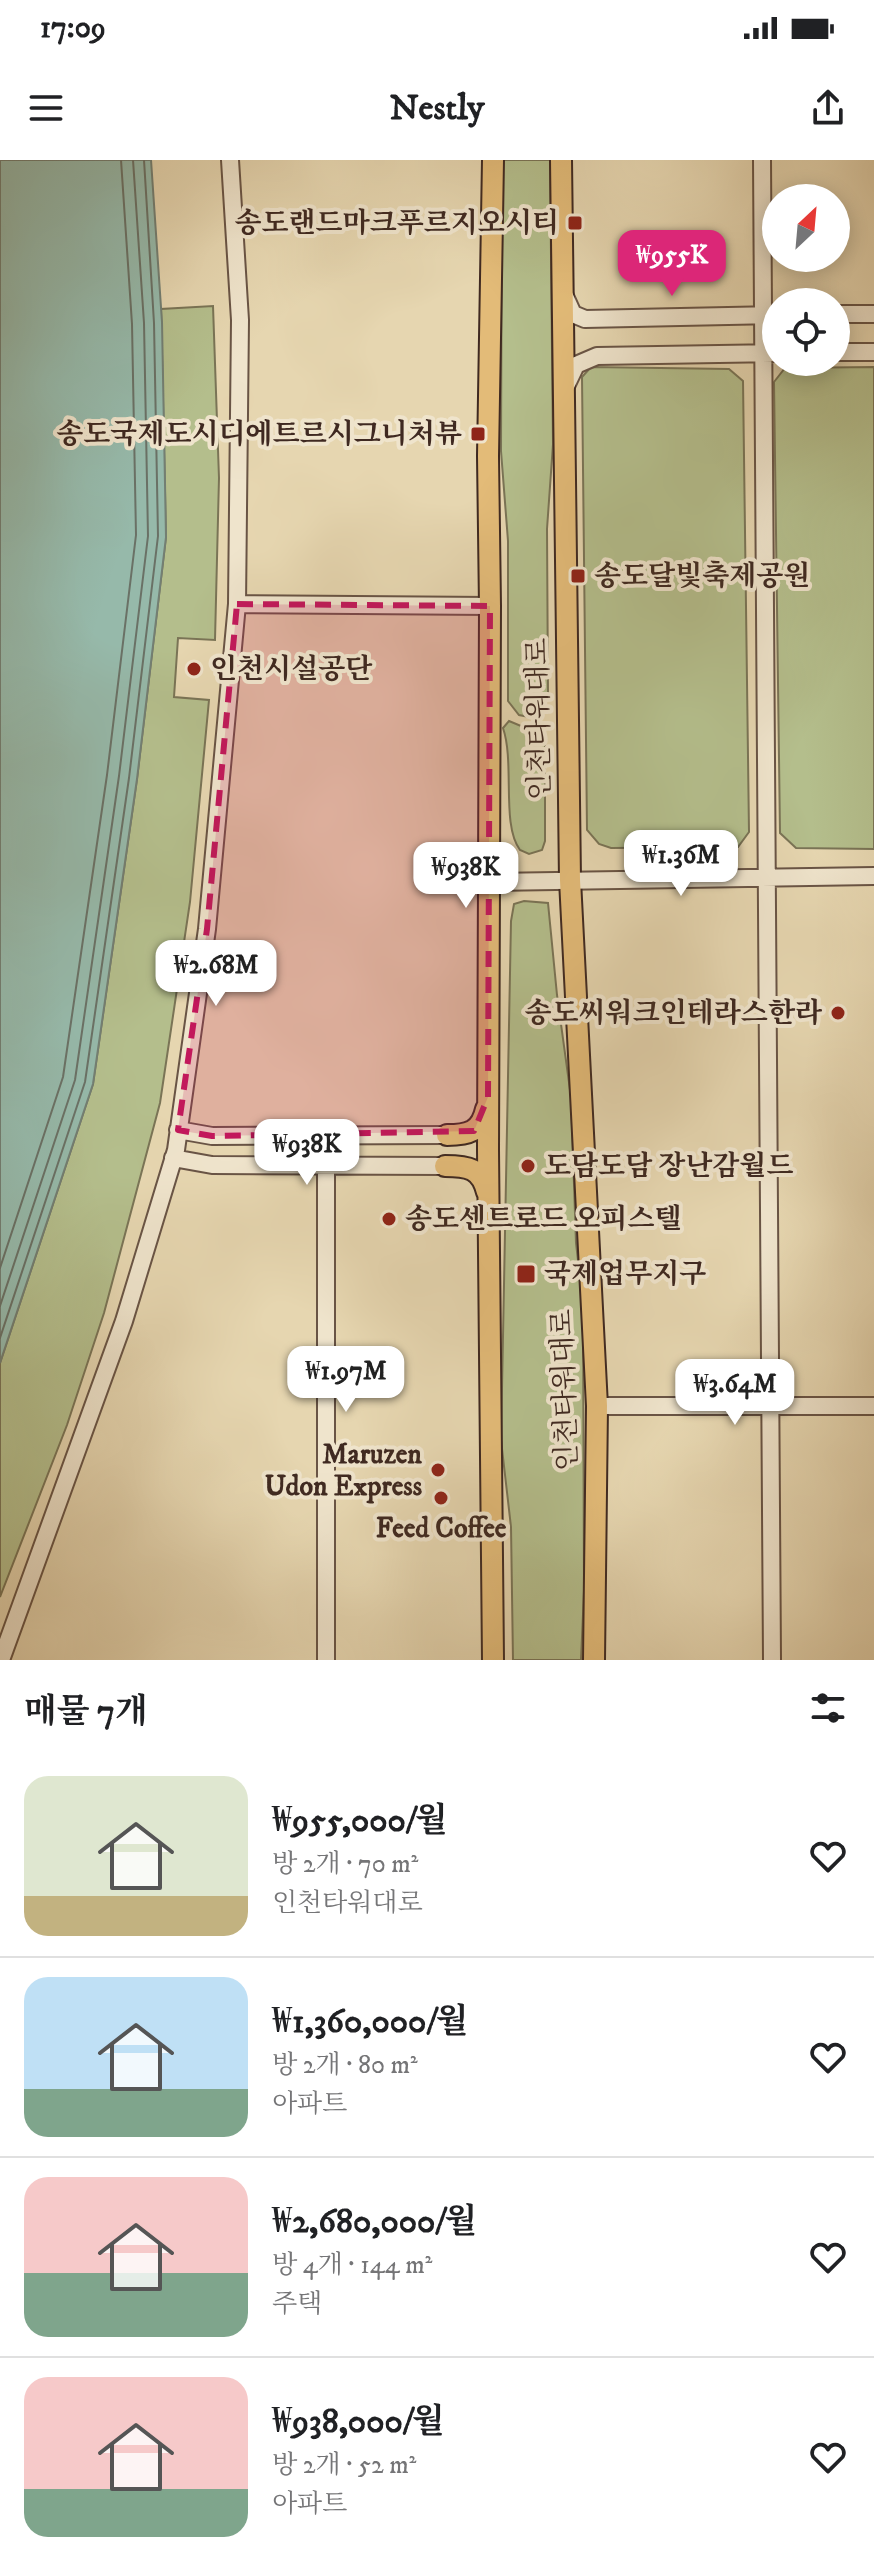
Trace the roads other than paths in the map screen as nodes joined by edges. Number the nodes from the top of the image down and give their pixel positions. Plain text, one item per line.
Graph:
1 (230, 160) edge
2 (493, 160) edge
3 (561, 160) edge
4 (762, 160) edge
5 (562, 285) junction
6 (768, 288) edge
7 (850, 314) edge
8 (874, 314) edge
9 (762, 315) edge
10 (850, 352) edge
11 (874, 352) edge
12 (762, 353) edge
13 (769, 376) edge
14 (562, 403) junction
15 (237, 604) junction
16 (490, 606) junction
17 (869, 876) edge
18 (769, 877) junction
19 (570, 880) junction
20 (488, 882) junction
21 (488, 1097) junction
22 (178, 1130) junction
23 (326, 1135) junction
24 (447, 1135) joint
25 (173, 1158) junction
26 (445, 1166) joint
27 (326, 1167) junction
28 (489, 1198) junction
29 (597, 1406) junction
30 (874, 1406) edge
31 (771, 1407) junction
32 (1, 1660) edge
33 (326, 1660) edge
34 (493, 1660) edge
35 (594, 1660) edge
36 (772, 1660) edge

1 - 15 street
2 - 16 main road, 인천타워대로
3 - 5 main road, 인천타워대로
4 - 6 street
5 - 9 street
5 - 14 main road, 인천타워대로
7 - 8 street
10 - 11 street
12 - 14 street
13 - 18 street
14 - 19 main road, 인천타워대로
15 - 16 street
15 - 22 street
16 - 20 main road, 인천타워대로
17 - 18 street
18 - 19 street
18 - 31 street
19 - 20 street
19 - 29 main road, 인천타워대로
20 - 21 main road, 인천타워대로
21 - 24 main road
21 - 28 main road, 인천타워대로
22 - 23 street
22 - 25 street
23 - 24 street
23 - 27 street
25 - 27 street
25 - 32 street
26 - 27 street
26 - 28 main road
27 - 33 street
28 - 34 main road, 인천타워대로
29 - 31 street
29 - 35 main road, 인천타워대로
30 - 31 street
31 - 36 street

